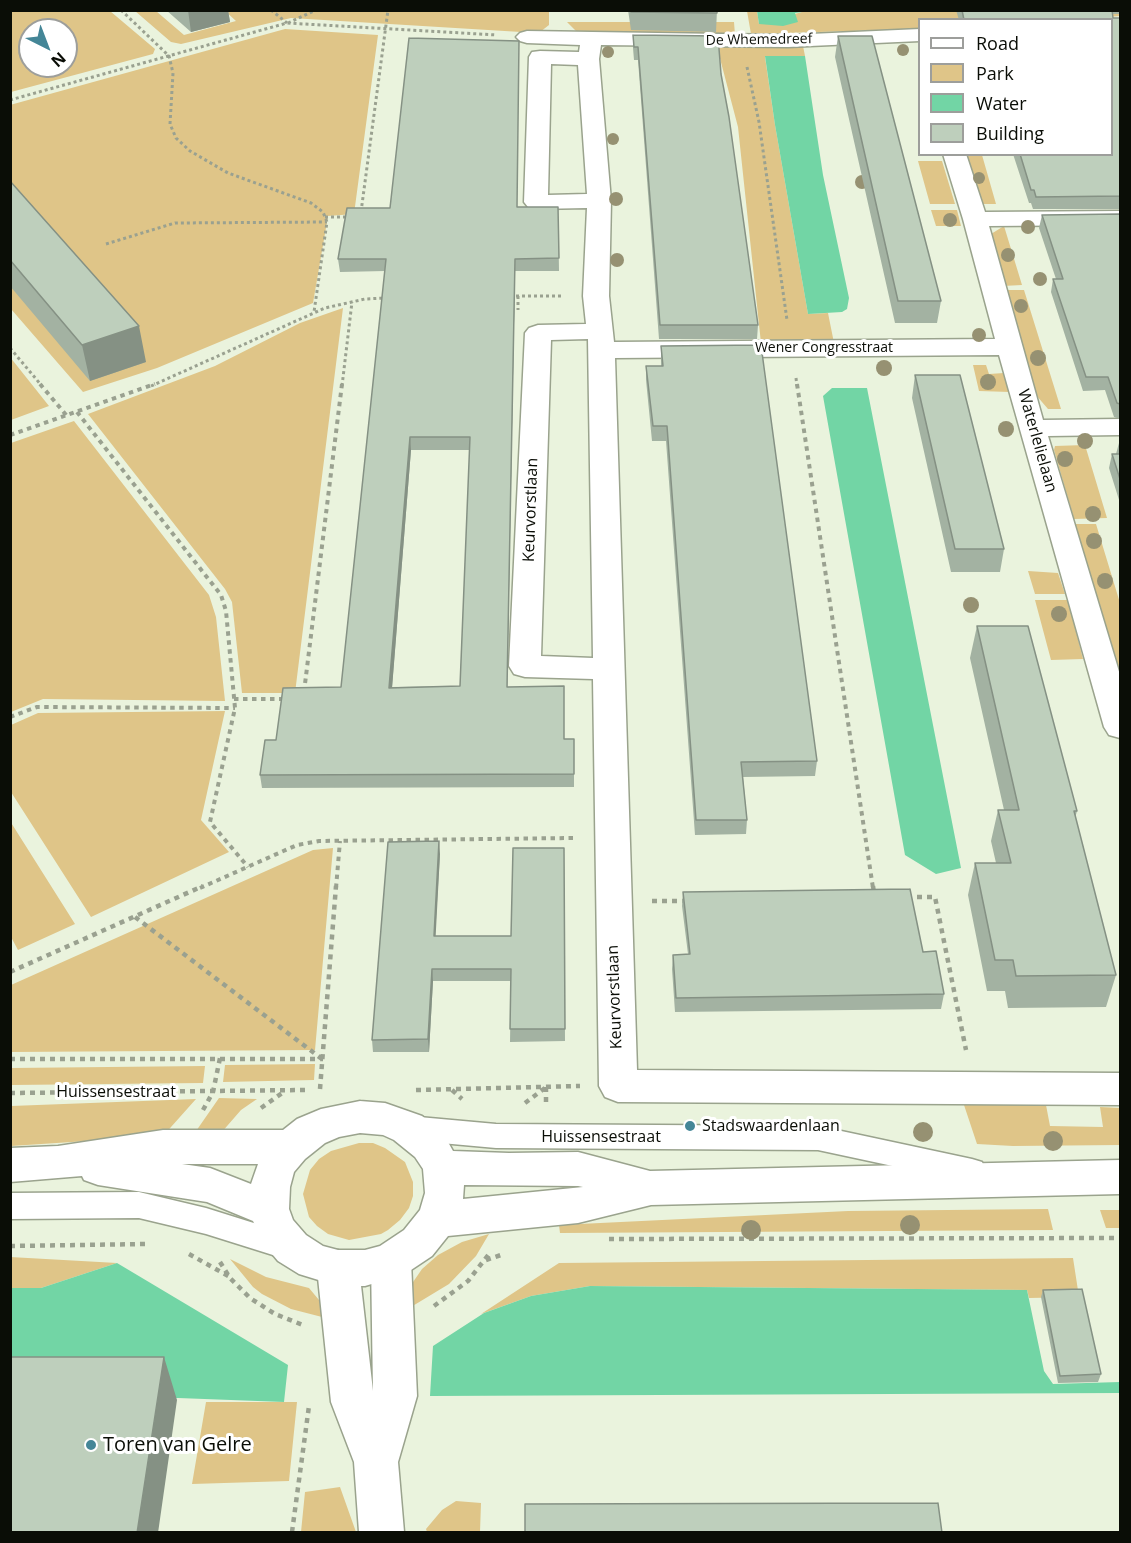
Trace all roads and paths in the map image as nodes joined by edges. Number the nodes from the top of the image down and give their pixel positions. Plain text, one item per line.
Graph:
1 (121, 10) edge
2 (272, 10) edge
3 (316, 10) edge
4 (388, 10) edge
5 (287, 23) junction
6 (385, 29) junction
7 (527, 38) joint
8 (918, 39) edge
9 (742, 41) junction
10 (590, 49) junction
11 (169, 56) junction
12 (10, 100) edge
13 (955, 156) edge
14 (599, 201) junction
15 (325, 217) junction
16 (349, 217) edge
17 (360, 217) edge
18 (1120, 218) edge
19 (975, 219) junction
20 (327, 222) junction
21 (106, 244) dead end
22 (507, 296) edge
23 (596, 296) junction
24 (395, 297) edge
25 (352, 302) junction
26 (314, 313) junction
27 (601, 340) junction
28 (1010, 347) junction
29 (10, 348) edge
30 (791, 348) junction
31 (77, 412) junction
32 (67, 416) junction
33 (1032, 428) junction
34 (1120, 428) edge
35 (10, 435) edge
36 (608, 669) junction
37 (304, 698) edge
38 (234, 699) junction
39 (292, 699) edge
40 (235, 708) junction
41 (1118, 711) edge
42 (10, 717) edge
43 (610, 837) junction
44 (340, 842) junction
45 (248, 867) junction
46 (863, 897) edge
47 (899, 897) edge
48 (696, 900) edge
49 (612, 902) junction
50 (134, 916) junction
51 (10, 972) edge
52 (10, 1059) edge
53 (323, 1059) junction
54 (546, 1087) dead end
55 (320, 1089) junction
56 (331, 1089) dead end
57 (974, 1089) junction
58 (1120, 1089) edge
59 (408, 1090) dead end
60 (10, 1093) edge
61 (408, 1128) junction
62 (291, 1146) junction
63 (58, 1163) junction
64 (10, 1166) edge
65 (442, 1167) junction
66 (1120, 1177) edge
67 (1006, 1178) junction
68 (651, 1188) junction
69 (10, 1206) edge
70 (269, 1209) junction
71 (437, 1219) junction
72 (1120, 1238) edge
73 (601, 1239) dead end
74 (10, 1246) edge
75 (159, 1246) dead end
76 (180, 1248) dead end
77 (292, 1248) junction
78 (515, 1251) dead end
79 (391, 1261) junction
80 (485, 1261) dead end
81 (338, 1268) junction
82 (230, 1278) dead end
83 (376, 1462) junction
84 (381, 1533) edge

1 - 11 path
2 - 5 path
3 - 5 path
4 - 6 path
5 - 6 path
5 - 11 path
6 - 7 path
6 - 17 path
7 - 10 street, De Whemedreef
8 - 9 street, De Whemedreef
9 - 10 street, De Whemedreef
9 - 30 path
10 - 14 street, Keurvorstlaan
10 - 14 street
11 - 12 path
11 - 15 path
13 - 19 street, Waterlelielaan
14 - 23 street, Keurvorstlaan
15 - 16 path
15 - 20 path
18 - 19 street
19 - 28 street, Waterlelielaan
20 - 21 path
20 - 26 path
22 - 23 path
23 - 27 street, Keurvorstlaan
24 - 25 path
25 - 26 path
25 - 37 path
26 - 31 path
27 - 30 street, Wener Congresstraat
27 - 36 street, Keurvorstlaan
27 - 36 street, Keurvorstlaan
28 - 30 street, Wener Congresstraat
28 - 33 street, Waterlelielaan
29 - 32 path
30 - 46 path
31 - 32 path
31 - 38 path
32 - 35 path
33 - 34 street
33 - 41 street, Waterlelielaan
36 - 43 street, Keurvorstlaan
38 - 39 path
38 - 40 path
40 - 42 path
40 - 45 path
43 - 44 path
43 - 49 street, Keurvorstlaan
44 - 45 path
44 - 53 path
45 - 50 path
47 - 57 path
48 - 49 path
49 - 57 street, Keurvorstlaan
50 - 51 path
50 - 53 path
52 - 53 path
53 - 55 path
54 - 59 path
55 - 56 path, Huissensestraat
55 - 60 path, Huissensestraat
57 - 58 street
61 - 62 street
61 - 65 street
61 - 67 lane, Huissensestraat
62 - 63 street
62 - 70 street
63 - 64 street
63 - 70 street
65 - 68 street, Huissensestraat
65 - 71 street
66 - 67 street, Huissensestraat
67 - 68 street, Huissensestraat
68 - 71 street, Huissensestraat
69 - 77 lane
70 - 77 street
71 - 79 street
72 - 73 path
74 - 75 path
76 - 82 path
77 - 81 street
78 - 80 path
79 - 81 street
79 - 83 street
81 - 83 street
83 - 84 street

